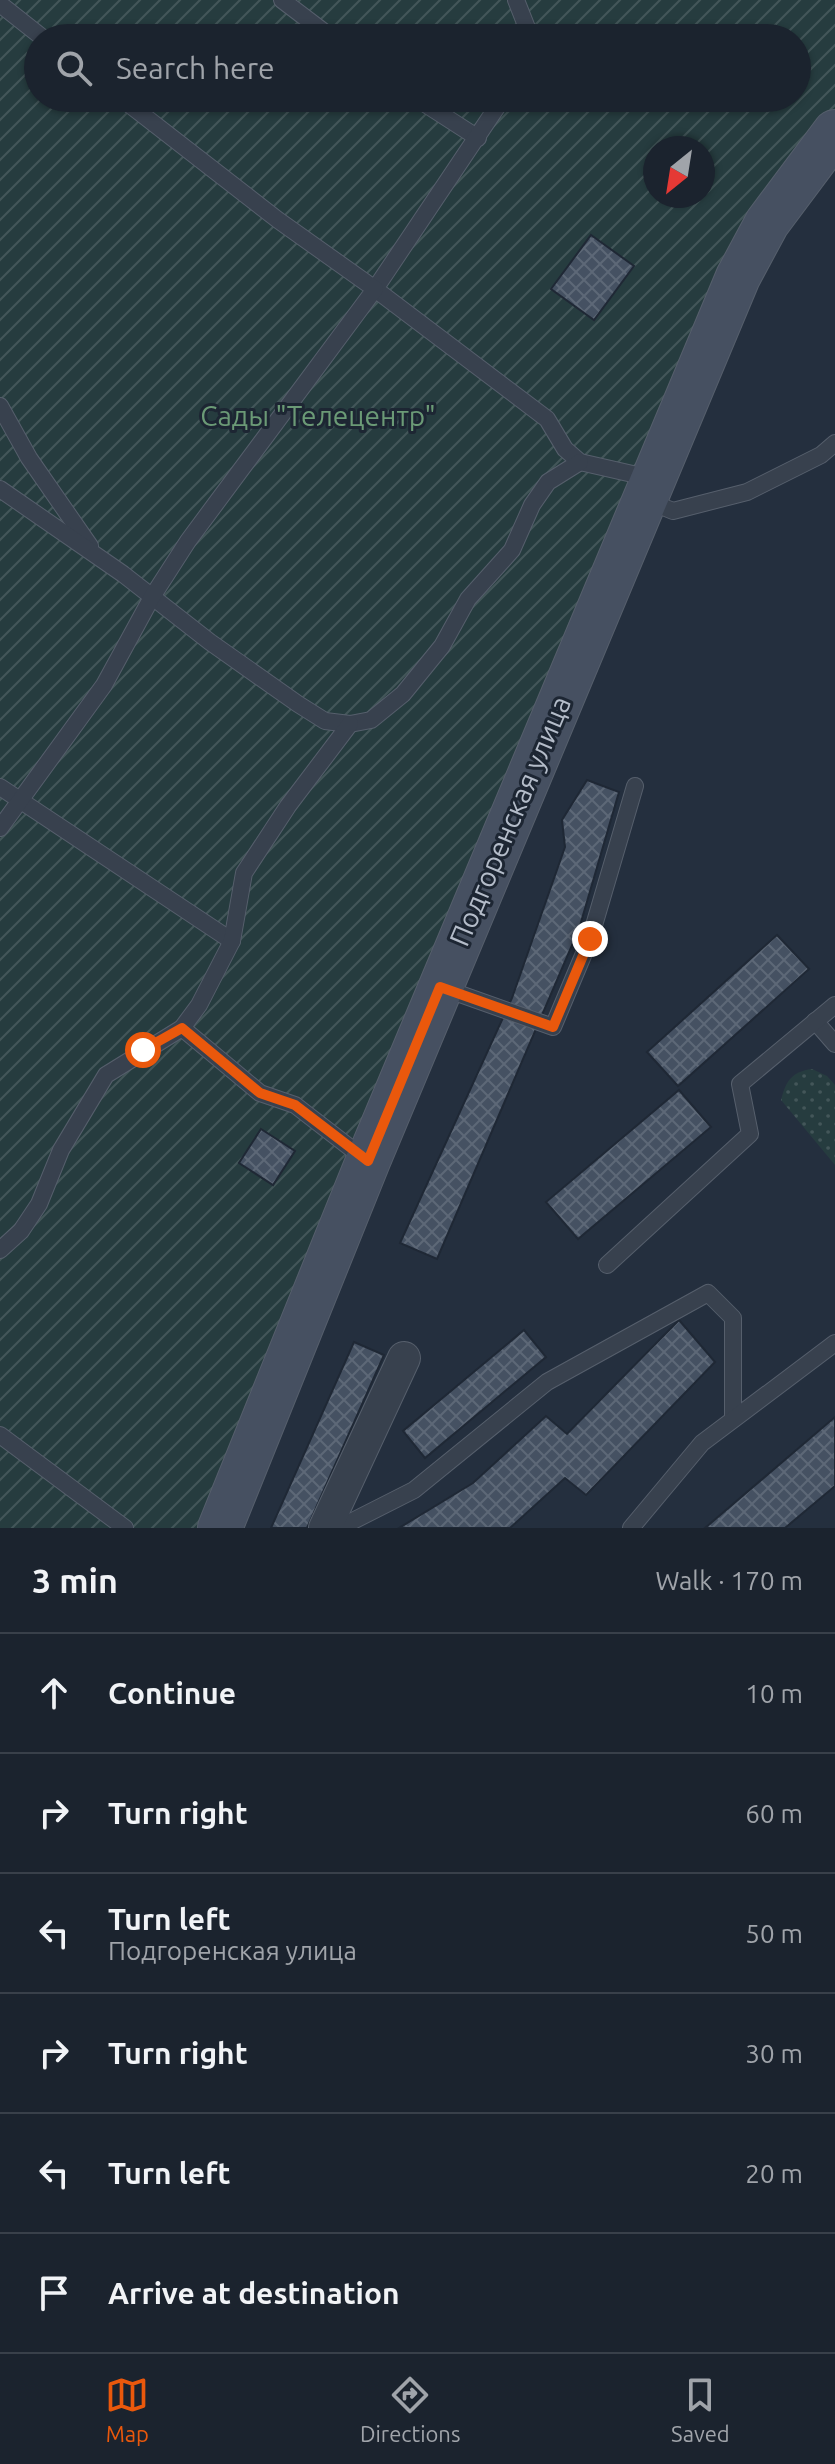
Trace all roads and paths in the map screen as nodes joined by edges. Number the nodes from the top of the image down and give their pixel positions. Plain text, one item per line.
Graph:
1 (282, 0) edge
2 (516, 0) edge
3 (0, 4) edge
4 (25, 24) edge
5 (314, 24) edge
6 (525, 24) edge
7 (139, 112) edge
8 (438, 112) edge
9 (494, 112) edge
10 (835, 132) edge
11 (478, 138) junction
12 (375, 289) junction
13 (0, 406) edge
14 (835, 443) edge
15 (580, 462) junction
16 (0, 489) edge
17 (648, 489) junction
18 (98, 557) junction
19 (152, 597) junction
20 (350, 724) junction
21 (635, 786) dead end
22 (0, 787) edge
23 (21, 802) junction
24 (0, 828) edge
25 (232, 941) junction
26 (440, 987) junction
27 (835, 1005) edge
28 (815, 1021) junction
29 (182, 1028) junction
30 (835, 1044) edge
31 (368, 1161) junction
32 (0, 1250) edge
33 (607, 1265) dead end
34 (835, 1343) edge
35 (404, 1358) dead end
36 (733, 1419) junction
37 (0, 1435) edge
38 (125, 1528) edge
39 (220, 1528) edge
40 (325, 1528) edge
41 (339, 1528) edge
42 (631, 1528) edge

1 - 5 lane
2 - 6 lane
3 - 4 lane
7 - 12 lane
8 - 11 lane
9 - 11 lane
10 - 17 street, Подгоренская улица
11 - 12 lane
12 - 15 lane
12 - 19 lane
13 - 18 lane
14 - 17 lane
15 - 17 lane
15 - 20 lane
16 - 18 lane
17 - 26 street, Подгоренская улица
18 - 19 lane
19 - 20 lane
19 - 23 lane
20 - 25 lane
21 - 26 lane
22 - 23 lane
23 - 24 lane
23 - 25 lane
25 - 29 lane
26 - 31 street, Подгоренская улица
27 - 28 lane
28 - 30 lane
28 - 33 lane
29 - 31 lane
29 - 32 lane
31 - 39 street, Подгоренская улица
34 - 36 lane
35 - 40 street
36 - 41 lane
36 - 42 lane
37 - 38 lane

